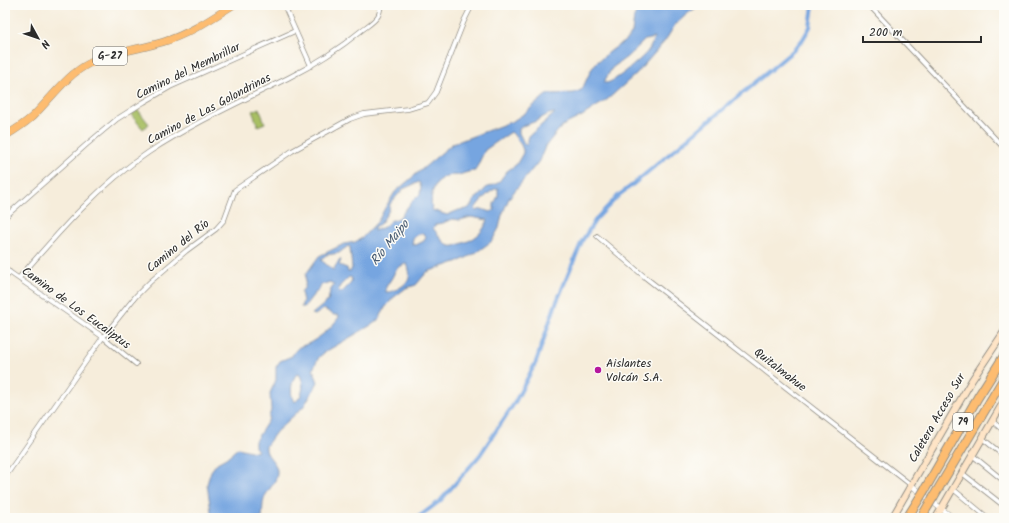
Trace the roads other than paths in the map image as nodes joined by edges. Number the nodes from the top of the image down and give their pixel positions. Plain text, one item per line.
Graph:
1 (234, 5) edge
2 (284, 5) edge
3 (382, 5) edge
4 (472, 5) edge
5 (869, 5) edge
6 (295, 31) junction
7 (311, 66) junction
8 (5, 136) edge
9 (1004, 148) edge
10 (5, 217) edge
11 (596, 236) dead end
12 (5, 269) edge
13 (10, 272) junction
14 (5, 278) edge
15 (19, 278) junction
16 (1004, 332) edge
17 (103, 337) junction
18 (1004, 356) edge
19 (136, 364) dead end
20 (1004, 378) edge
21 (1003, 403) edge
22 (992, 421) junction
23 (1004, 431) edge
24 (982, 438) junction
25 (972, 455) junction
26 (1004, 456) edge
27 (962, 472) junction
28 (5, 477) edge
29 (1004, 481) edge
30 (911, 485) junction
31 (953, 489) junction
32 (1004, 506) edge
33 (941, 509) junction
34 (892, 518) edge
35 (907, 518) edge
36 (921, 518) edge
37 (936, 518) edge
38 (953, 518) edge
39 (988, 518) edge

1 - 8 main road, G-27
2 - 6 street
3 - 7 street, Camino de Las Golondrinas
4 - 17 street, Camino del Río
5 - 9 street
6 - 7 street
6 - 10 street, Camino del Membrillar
7 - 15 street, Camino de Las Golondrinas
11 - 30 street, Quitalmahue
12 - 13 street, Camino de Los Eucaliptus
13 - 14 street
13 - 15 street, Camino de Los Eucaliptus
15 - 17 street, Camino de Los Eucaliptus
16 - 30 main road, Caletera Acceso Sur
17 - 19 street, Camino de Los Eucaliptus
17 - 28 street, Camino del Río
18 - 35 highway, 79, bridge
20 - 36 highway, 79, bridge
21 - 22 main road
22 - 23 street
22 - 24 main road
24 - 25 main road
24 - 26 street
25 - 27 main road
25 - 29 street
27 - 31 main road
27 - 32 street
30 - 33 street, Quitalmahue
30 - 34 main road, Caletera Acceso Sur
31 - 33 main road
31 - 39 street
33 - 37 main road
33 - 38 street, Quitalmahue

